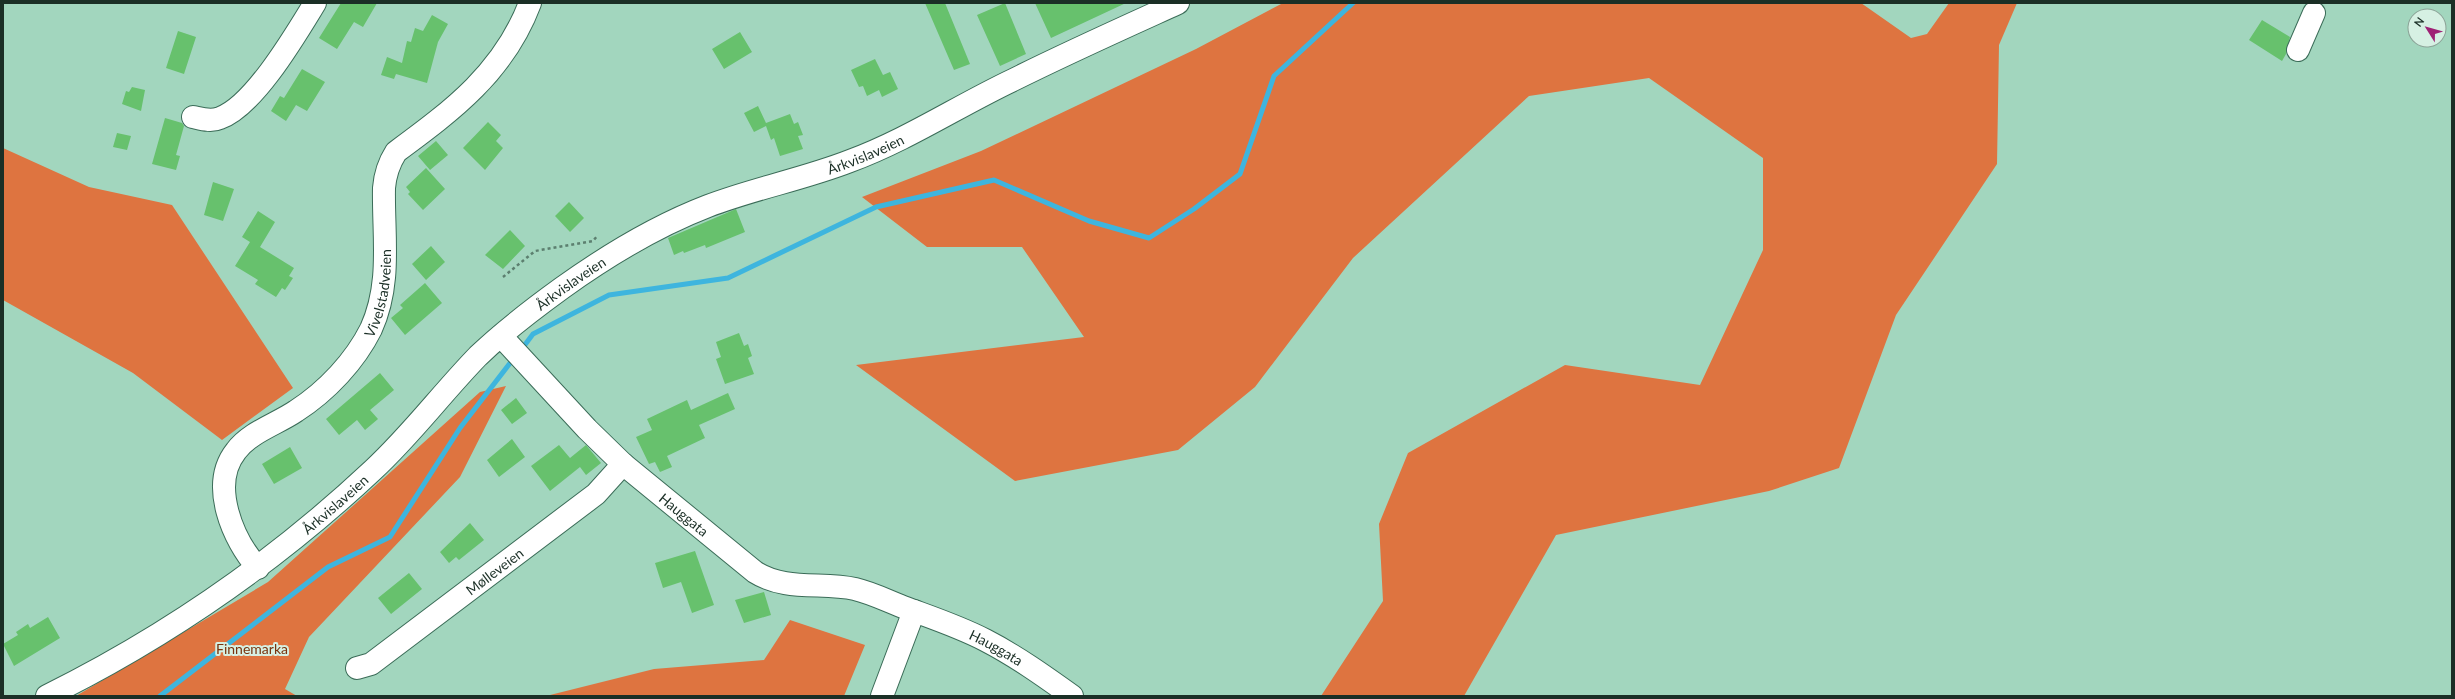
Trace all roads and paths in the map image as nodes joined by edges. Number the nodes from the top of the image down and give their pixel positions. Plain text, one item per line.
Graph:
1 (314, 3) edge
2 (530, 3) edge
3 (1178, 3) edge
4 (2314, 13) dead end
5 (2298, 50) dead end
6 (193, 117) dead end
7 (598, 235) dead end
8 (503, 277) dead end
9 (510, 346) junction
10 (623, 464) junction
11 (258, 568) junction
12 (914, 611) junction
13 (357, 668) dead end
14 (47, 696) edge
15 (882, 696) edge
16 (1072, 696) edge

1 - 6 street
2 - 11 street, Vivelstadveien
3 - 9 street, Årkvislaveien
4 - 5 street
7 - 8 path
9 - 10 street, Hauggata
9 - 11 street, Årkvislaveien
10 - 12 street, Hauggata
10 - 13 street, Mølleveien
11 - 14 street, Årkvislaveien
12 - 15 street
12 - 16 street, Hauggata

